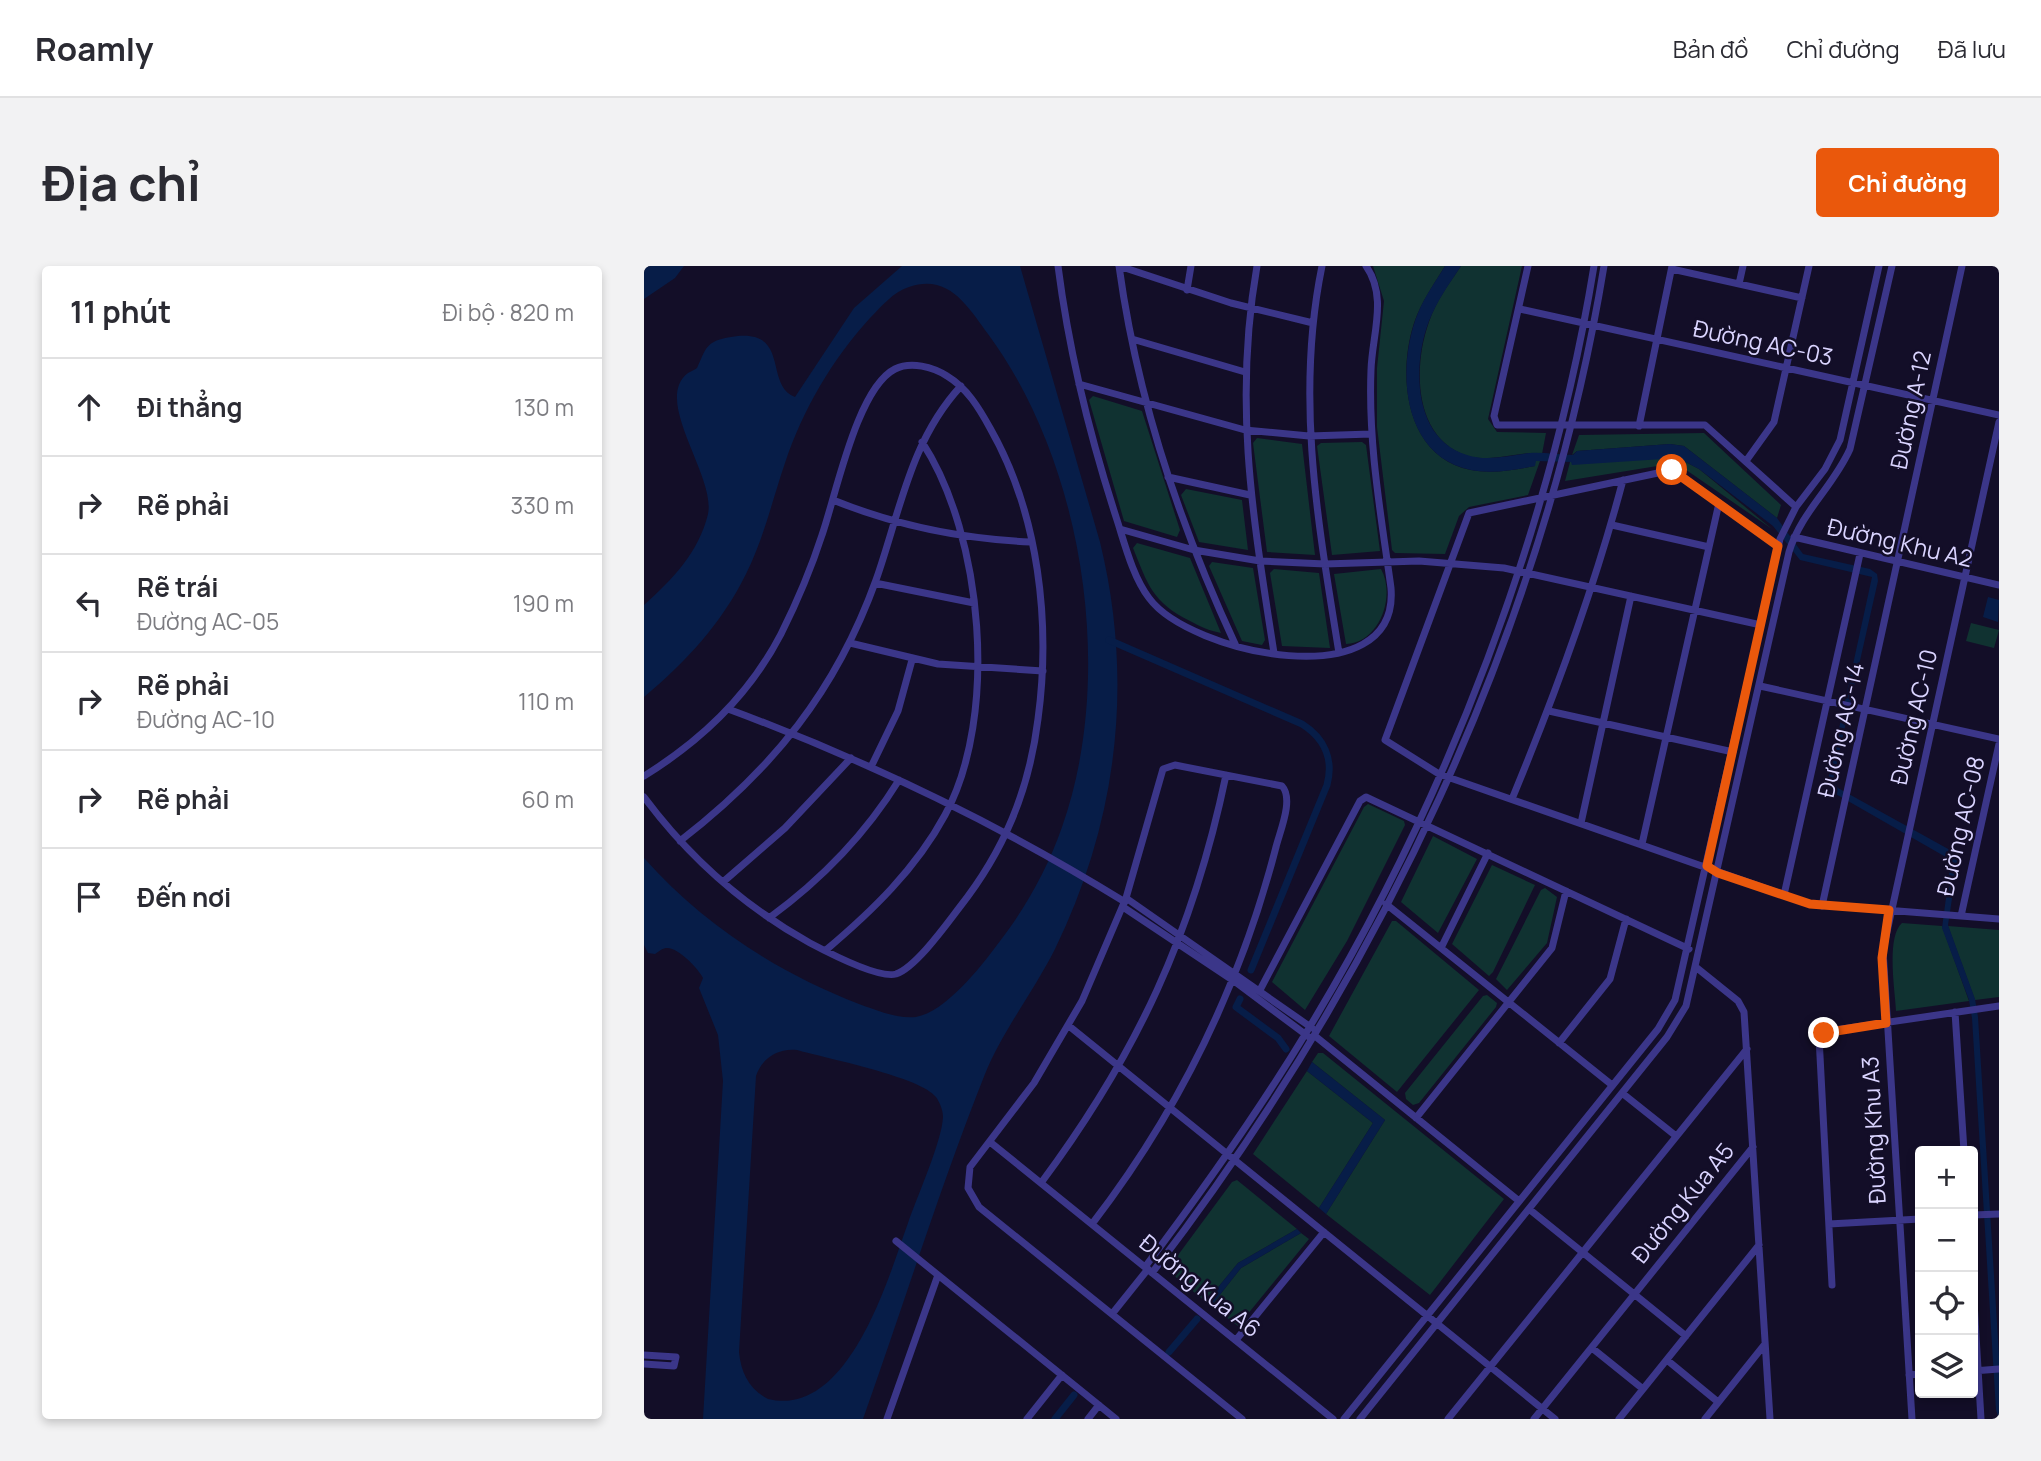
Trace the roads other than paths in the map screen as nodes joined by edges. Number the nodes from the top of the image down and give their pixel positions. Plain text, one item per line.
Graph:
1 (1058, 266) edge
2 (1119, 266) edge
3 (1191, 266) edge
4 (1257, 266) edge
5 (1322, 266) edge
6 (1366, 266) edge
7 (1528, 266) edge
8 (1594, 266) edge
9 (1604, 266) edge
10 (1743, 266) edge
11 (1809, 266) edge
12 (1879, 266) edge
13 (1892, 266) edge
14 (1962, 266) edge
15 (1672, 268) edge
16 (1739, 284) junction
17 (1187, 290) junction
18 (1802, 298) junction
19 (1250, 309) junction
20 (1520, 309) junction
21 (1313, 323) junction
22 (1584, 324) junction
23 (1593, 326) junction
24 (1132, 339) junction
25 (1658, 340) junction
26 (1786, 368) junction
27 (1245, 372) junction
28 (1853, 383) junction
29 (1079, 384) junction
30 (1865, 385) junction
31 (961, 386) junction
32 (1933, 400) junction
33 (1147, 405) junction
34 (1999, 415) edge
35 (1999, 422) edge
36 (1639, 426) junction
37 (1559, 427) junction
38 (1569, 427) junction
39 (1245, 430) junction
40 (1371, 434) junction
41 (1309, 436) junction
42 (922, 442) junction
43 (1746, 461) junction
44 (1168, 477) junction
45 (1623, 480) junction
46 (1551, 494) junction
47 (1250, 495) junction
48 (1539, 499) junction
49 (833, 500) junction
50 (1719, 503) junction
51 (1796, 507) junction
52 (895, 522) junction
53 (1612, 525) junction
54 (1120, 529) junction
55 (963, 536) junction
56 (1794, 537) junction
57 (1031, 542) junction
58 (1779, 542) junction
59 (1709, 548) junction
60 (1194, 550) junction
61 (1860, 554) junction
62 (1259, 561) junction
63 (1387, 561) junction
64 (1450, 562) junction
65 (1898, 562) junction
66 (1325, 564) junction
67 (1517, 570) junction
68 (1526, 572) junction
69 (1964, 578) junction
70 (875, 583) junction
71 (1999, 585) edge
72 (1592, 587) junction
73 (1631, 596) junction
74 (975, 603) junction
75 (1695, 610) junction
76 (1761, 625) junction
77 (850, 643) junction
78 (1236, 646) junction
79 (1275, 653) junction
80 (1339, 653) junction
81 (912, 660) junction
82 (977, 669) junction
83 (1043, 671) junction
84 (1760, 686) junction
85 (1828, 700) junction
86 (728, 709) junction
87 (1866, 709) junction
88 (1549, 711) junction
89 (1603, 723) junction
90 (1932, 724) junction
91 (793, 734) junction
92 (1666, 737) junction
93 (1999, 741) edge
94 (1732, 752) junction
95 (851, 758) junction
96 (872, 767) junction
97 (1440, 774) junction
98 (1226, 775) junction
99 (644, 776) edge
100 (1448, 777) junction
101 (899, 780) junction
102 (644, 797) edge
103 (1512, 799) junction
104 (950, 805) junction
105 (1418, 821) junction
106 (1581, 823) junction
107 (1427, 824) junction
108 (1007, 834) junction
109 (680, 841) junction
110 (1642, 844) junction
111 (1488, 853) junction
112 (1707, 866) junction
113 (1718, 873) junction
114 (723, 882) junction
115 (1566, 891) junction
116 (1784, 895) junction
117 (1380, 899) junction
118 (1125, 902) junction
119 (1388, 905) junction
120 (1822, 906) junction
121 (1889, 910) junction
122 (1957, 916) junction
123 (769, 918) junction
124 (1626, 919) junction
125 (1999, 919) edge
126 (1182, 935) junction
127 (1179, 944) junction
128 (1441, 948) junction
129 (1689, 949) junction
130 (826, 950) junction
131 (1697, 968) junction
132 (1236, 977) junction
133 (1260, 990) junction
134 (1509, 1002) junction
135 (1999, 1006) edge
136 (1955, 1012) junction
137 (1886, 1023) junction
138 (1069, 1026) junction
139 (1310, 1027) junction
140 (1305, 1034) junction
141 (1315, 1036) junction
142 (1559, 1043) junction
143 (1747, 1049) junction
144 (1120, 1067) junction
145 (1612, 1085) junction
146 (1622, 1093) junction
147 (1171, 1109) junction
148 (1416, 1118) junction
149 (1676, 1136) junction
150 (990, 1142) junction
151 (1753, 1146) junction
152 (1964, 1146) edge
153 (1227, 1154) junction
154 (1235, 1160) junction
155 (1041, 1184) junction
156 (1519, 1201) junction
157 (1529, 1209) junction
158 (1978, 1214) edge
159 (1997, 1214) edge
160 (1915, 1219) edge
161 (1898, 1220) junction
162 (1092, 1224) junction
163 (1829, 1224) junction
164 (1324, 1232) junction
165 (896, 1241) dead end
166 (1759, 1245) junction
167 (1582, 1252) junction
168 (1148, 1270) junction
169 (938, 1275) junction
170 (1832, 1285) dead end
171 (1634, 1294) junction
172 (1112, 1314) junction
173 (1428, 1315) junction
174 (1437, 1323) junction
175 (1686, 1336) junction
176 (1236, 1340) junction
177 (1765, 1344) junction
178 (1591, 1348) junction
179 (644, 1355) edge
180 (1667, 1360) junction
181 (644, 1364) edge
182 (1491, 1366) junction
183 (1915, 1374) edge
184 (1062, 1375) junction
185 (1909, 1375) junction
186 (1643, 1390) junction
187 (1978, 1390) edge
188 (1718, 1402) junction
189 (1099, 1405) junction
190 (1542, 1409) junction
191 (887, 1419) edge
192 (1027, 1419) edge
193 (1088, 1419) edge
194 (1116, 1419) edge
195 (1242, 1419) edge
196 (1334, 1419) edge
197 (1344, 1419) edge
198 (1360, 1419) edge
199 (1448, 1419) edge
200 (1534, 1419) edge
201 (1555, 1419) edge
202 (1619, 1419) edge
203 (1705, 1419) edge
204 (1770, 1419) edge
205 (1912, 1419) edge
206 (1981, 1419) edge

1 - 29 street
2 - 17 street
2 - 24 street
3 - 17 street
4 - 19 street
5 - 21 street
6 - 40 street
7 - 20 street
8 - 22 street
9 - 23 street
10 - 16 street
11 - 18 street
12 - 28 street
13 - 30 street
14 - 32 street, Đường A-12
15 - 16 street
15 - 25 street
16 - 18 street
17 - 19 street
18 - 26 street
19 - 21 street
19 - 27 street
20 - 22 street, Đường AC-03
20 - 37 street
21 - 41 street
22 - 23 street, Đường AC-03
22 - 37 street
23 - 25 street, Đường AC-03
23 - 38 street
24 - 27 street
24 - 33 street
25 - 26 street, Đường AC-03
25 - 36 street
26 - 28 street, Đường AC-03
26 - 43 street
27 - 39 street
28 - 30 street, Đường AC-03
28 - 51 street
29 - 33 street
29 - 54 street
30 - 32 street, Đường AC-03
30 - 56 street
31 - 42 street
31 - 49 street
31 - 57 street
32 - 34 street, Đường AC-03
32 - 65 street, Đường A-12
33 - 39 street
33 - 44 street
35 - 69 street, Đường AC-10
36 - 38 street
36 - 43 street
37 - 38 street
37 - 48 street
38 - 46 street
39 - 41 street
39 - 47 street
40 - 41 street
40 - 63 street
41 - 66 street
42 - 52 street
42 - 55 street
43 - 51 street
44 - 47 street
44 - 60 street
45 - 46 street
45 - 50 street
45 - 53 street
46 - 48 street
46 - 68 street
47 - 62 street
48 - 64 street
48 - 67 street
49 - 52 street
49 - 86 street
50 - 58 street
50 - 59 street
51 - 58 street
52 - 55 street
52 - 70 street
53 - 59 street
53 - 72 street
54 - 60 street
54 - 78 street
55 - 57 street
55 - 74 street
56 - 61 street, Đường Khu A2
56 - 84 street
57 - 83 street
58 - 76 street
59 - 75 street
60 - 62 street
60 - 78 street
61 - 65 street, Đường Khu A2
61 - 85 street
62 - 66 street
62 - 79 street
63 - 64 street
63 - 66 street
63 - 80 street
64 - 67 street
64 - 97 street
65 - 69 street, Đường Khu A2
65 - 87 street, Đường AC-14
66 - 80 street
67 - 68 street
67 - 97 street
68 - 72 street
68 - 100 street
69 - 71 street, Đường Khu A2
69 - 90 street, Đường AC-10
70 - 74 street
70 - 77 street
72 - 73 street
72 - 88 street
73 - 75 street
73 - 89 street
74 - 82 street
75 - 76 street
75 - 92 street
76 - 94 street
77 - 81 street
77 - 91 street
78 - 79 street
79 - 80 street
81 - 82 street
81 - 96 street
82 - 83 street
82 - 104 street
83 - 108 street
84 - 85 street
84 - 113 street
85 - 87 street
85 - 116 street
86 - 91 street
86 - 99 street
87 - 90 street
87 - 120 street, Đường AC-14
88 - 89 street
88 - 103 street
89 - 92 street
89 - 106 street
90 - 93 street
90 - 121 street, Đường AC-10
91 - 95 street
91 - 109 street
92 - 94 street
92 - 110 street
93 - 122 street, Đường AC-08
94 - 112 street
95 - 96 street
95 - 114 street
96 - 101 street
97 - 100 street
97 - 105 street
98 - 118 street
98 - 126 street
98 - 132 street
100 - 103 street
100 - 107 street
101 - 104 street
101 - 123 street
102 - 109 street
103 - 106 street
104 - 108 street
104 - 130 street
105 - 107 street
105 - 117 street
105 - 133 street
106 - 110 street
107 - 111 street
107 - 119 street
108 - 118 street
108 - 130 street
109 - 114 street
110 - 112 street
111 - 115 street
111 - 128 street
112 - 113 street
112 - 129 street
113 - 116 street
113 - 131 street
114 - 123 street
115 - 124 street
115 - 134 street
116 - 120 street
117 - 119 street
117 - 139 street
118 - 126 street
118 - 127 street
118 - 138 street
119 - 128 street
119 - 141 street
120 - 121 street
121 - 122 street
121 - 137 street, Đường AC-10
122 - 125 street
123 - 130 street
124 - 129 street
124 - 142 street
126 - 127 street
126 - 132 street
127 - 132 street
127 - 144 street
128 - 134 street
129 - 145 street
131 - 143 street, Đường Kua A5
131 - 146 street
132 - 133 street
132 - 140 street
132 - 147 street
133 - 139 street
134 - 142 street
134 - 148 street
135 - 136 street, Đường Khu A3
136 - 137 street, Đường Khu A3
136 - 152 street
137 - 161 street, Đường Khu A3
137 - 163 street
138 - 144 street
138 - 150 street
139 - 140 street
139 - 141 street
140 - 141 street
140 - 153 street
141 - 148 street
141 - 154 street
142 - 145 street
143 - 149 street, Đường Kua A5
143 - 151 street, Đường Kua A5
144 - 147 street
144 - 155 street
145 - 156 street
146 - 149 street, Đường Kua A5
146 - 157 street
147 - 153 street
147 - 162 street
148 - 156 street
149 - 167 street, Đường Kua A5
150 - 155 street, Đường Kua A6
150 - 172 street
151 - 166 street
151 - 171 street, Đường Kua A5
153 - 154 street
153 - 168 street
154 - 164 street
154 - 168 street
155 - 162 street, Đường Kua A6
156 - 173 street
157 - 167 street
157 - 174 street
158 - 159 street
160 - 161 street, Đường Khu A3
161 - 163 street, Đường Khu A3
161 - 185 street, Đường Khu A3
162 - 168 street, Đường Kua A6
163 - 170 street
164 - 173 street
164 - 176 street
165 - 169 street
166 - 175 street
166 - 177 street
167 - 171 street
167 - 182 street
168 - 172 street
168 - 176 street, Đường Kua A6
169 - 184 street
169 - 191 street
171 - 175 street
171 - 178 street
172 - 195 street
173 - 174 street
173 - 197 street
174 - 182 street
174 - 198 street
175 - 180 street
176 - 196 street, Đường Kua A6
177 - 188 street
177 - 204 street
178 - 186 street
178 - 190 street
179 - 181 street
180 - 186 street
180 - 188 street
182 - 190 street
182 - 199 street
183 - 185 street
184 - 189 street
184 - 192 street
185 - 205 street, Đường Khu A3
186 - 202 street
187 - 206 street
188 - 203 street
189 - 193 street
189 - 194 street
190 - 200 street
190 - 201 street

